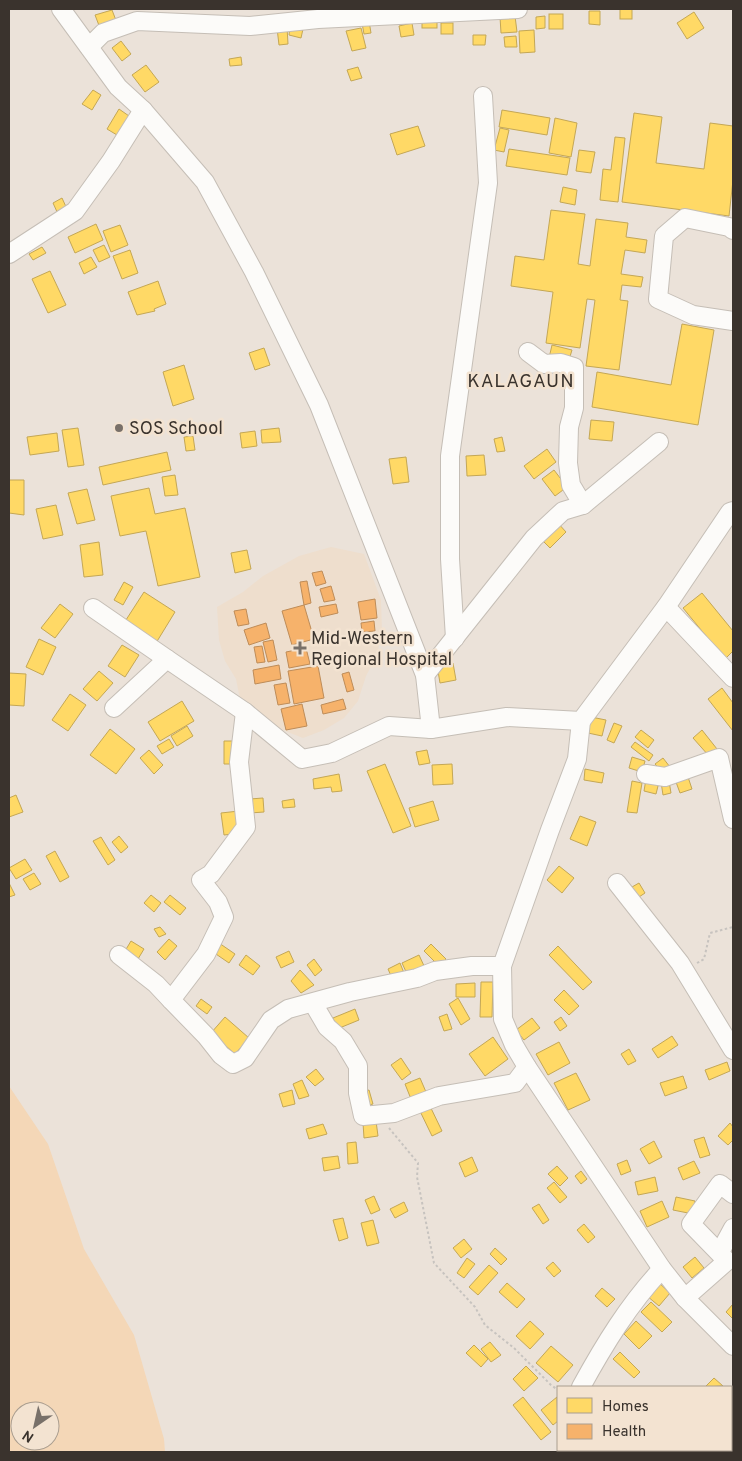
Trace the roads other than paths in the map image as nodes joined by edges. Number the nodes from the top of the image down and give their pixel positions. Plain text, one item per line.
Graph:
1 (61, 9) edge
2 (518, 9) edge
3 (390, 12) edge
4 (89, 47) junction
5 (483, 96) dead end
6 (143, 110) junction
7 (733, 230) edge
8 (9, 254) edge
9 (733, 321) edge
10 (528, 352) dead end
11 (659, 442) dead end
12 (584, 505) junction
13 (733, 511) edge
14 (666, 606) junction
15 (93, 608) dead end
16 (455, 638) junction
17 (167, 658) junction
18 (425, 675) junction
19 (733, 678) edge
20 (114, 708) dead end
21 (245, 712) junction
22 (581, 721) junction
23 (431, 729) junction
24 (726, 757) edge
25 (646, 774) dead end
26 (733, 818) edge
27 (617, 883) dead end
28 (119, 955) dead end
29 (502, 966) junction
30 (171, 1000) junction
31 (313, 1003) junction
32 (733, 1050) edge
33 (528, 1067) junction
34 (733, 1194) edge
35 (733, 1228) edge
36 (720, 1252) junction
37 (662, 1269) junction
38 (685, 1298) junction
39 (733, 1346) edge
40 (582, 1386) edge

1 - 4 street
2 - 3 street
3 - 4 street
4 - 6 street
5 - 16 street
6 - 8 street
6 - 18 street
7 - 9 street
10 - 12 street
11 - 12 street
12 - 16 street
13 - 14 street
14 - 19 street
14 - 22 street
15 - 17 street
16 - 18 street
17 - 20 street
17 - 21 street
18 - 23 street
21 - 23 street
21 - 30 street
22 - 23 street
22 - 29 street
24 - 25 street
24 - 26 street
27 - 32 street
28 - 30 street
29 - 31 street
29 - 33 street
30 - 31 street
31 - 33 street
33 - 37 street
34 - 36 street
35 - 36 street
36 - 38 street
37 - 38 street
37 - 40 street
38 - 39 street

